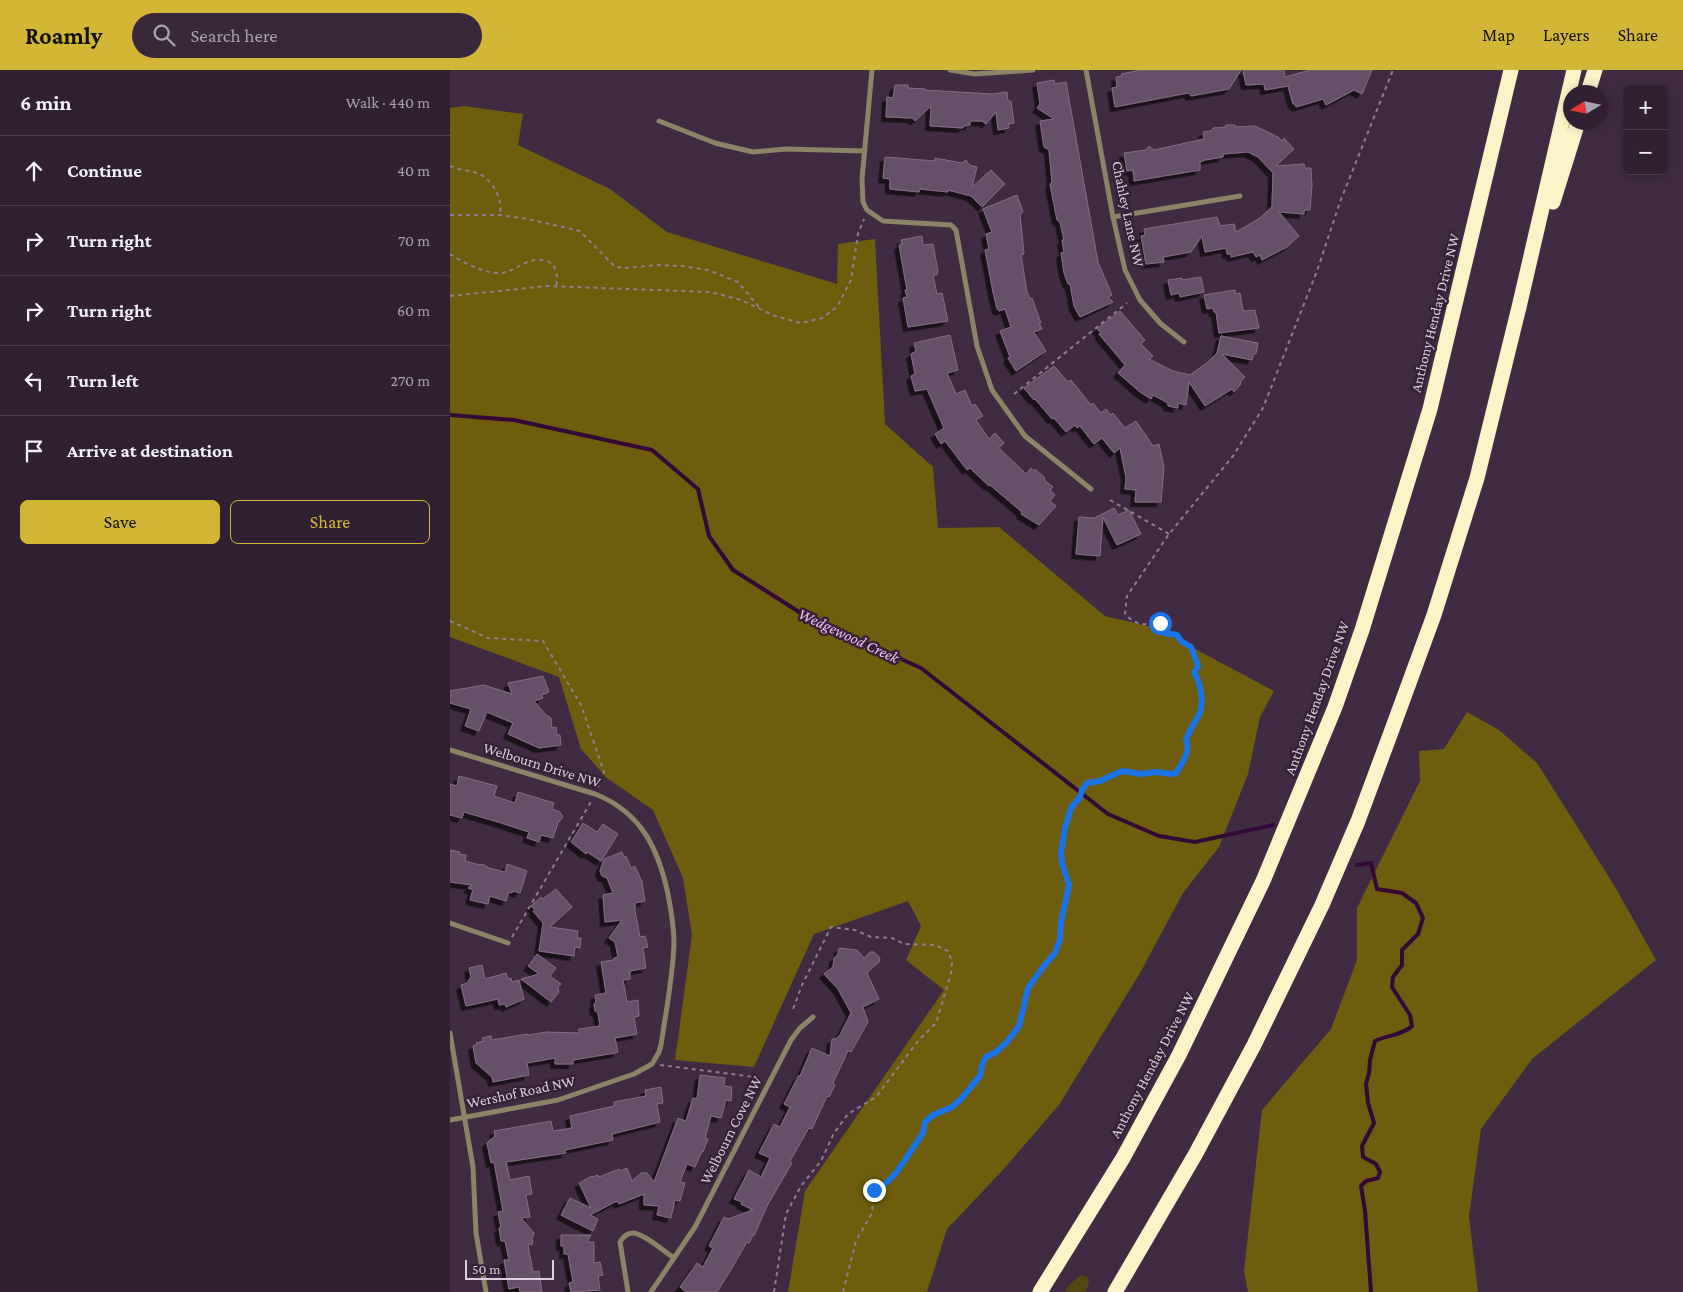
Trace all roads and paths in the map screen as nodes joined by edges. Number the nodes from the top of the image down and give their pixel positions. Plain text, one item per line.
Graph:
1 (872, 70) edge
2 (950, 70) edge
3 (1033, 70) edge
4 (1086, 70) edge
5 (1393, 70) edge
6 (1511, 70) edge
7 (1574, 70) edge
8 (1595, 70) edge
9 (975, 72) edge
10 (1590, 85) edge
11 (659, 121) dead end
12 (1575, 130) edge
13 (865, 152) junction
14 (450, 166) edge
15 (1240, 196) dead end
16 (867, 210) junction
17 (450, 215) edge
18 (500, 215) junction
19 (1114, 216) junction
20 (450, 254) edge
21 (556, 287) junction
22 (450, 296) edge
23 (1127, 303) dead end
24 (1520, 303) junction
25 (761, 309) junction
26 (1184, 342) dead end
27 (1014, 394) dead end
28 (1091, 489) dead end
29 (1110, 500) dead end
30 (1169, 534) junction
31 (450, 621) edge
32 (450, 750) edge
33 (595, 794) junction
34 (450, 923) edge
35 (508, 943) joint
36 (792, 1012) dead end
37 (813, 1017) dead end
38 (450, 1033) edge
39 (652, 1064) junction
40 (772, 1079) junction
41 (464, 1117) junction
42 (450, 1120) edge
43 (674, 1258) junction
44 (486, 1292) edge
45 (628, 1292) edge
46 (651, 1292) edge
47 (774, 1292) edge
48 (843, 1292) edge
49 (1040, 1292) edge
50 (1115, 1292) edge

1 - 13 street
2 - 9 street
3 - 9 street
4 - 19 street, Chahley Lane NW
5 - 30 path
6 - 49 highway, Anthony Henday Drive NW
7 - 24 highway
8 - 10 highway
11 - 13 street
12 - 24 highway
13 - 16 street
14 - 18 path
15 - 19 street
16 - 25 path
16 - 28 street
17 - 18 path
18 - 25 path
19 - 26 street, Chahley Lane NW
20 - 21 path
21 - 22 path
21 - 25 path
23 - 27 path
24 - 50 highway
29 - 30 path
30 - 48 path
31 - 33 path
32 - 33 street, Welbourn Drive NW
33 - 35 path
33 - 39 street, Welbourn Drive NW
34 - 35 street
36 - 47 path
37 - 40 street, Welbourn Cove NW
38 - 41 street
39 - 40 path
39 - 41 street, Wershof Road NW
40 - 43 street, Welbourn Cove NW
41 - 42 street, Wershof Road NW
41 - 44 street
43 - 45 street
43 - 46 street, Welbourn Cove NW

